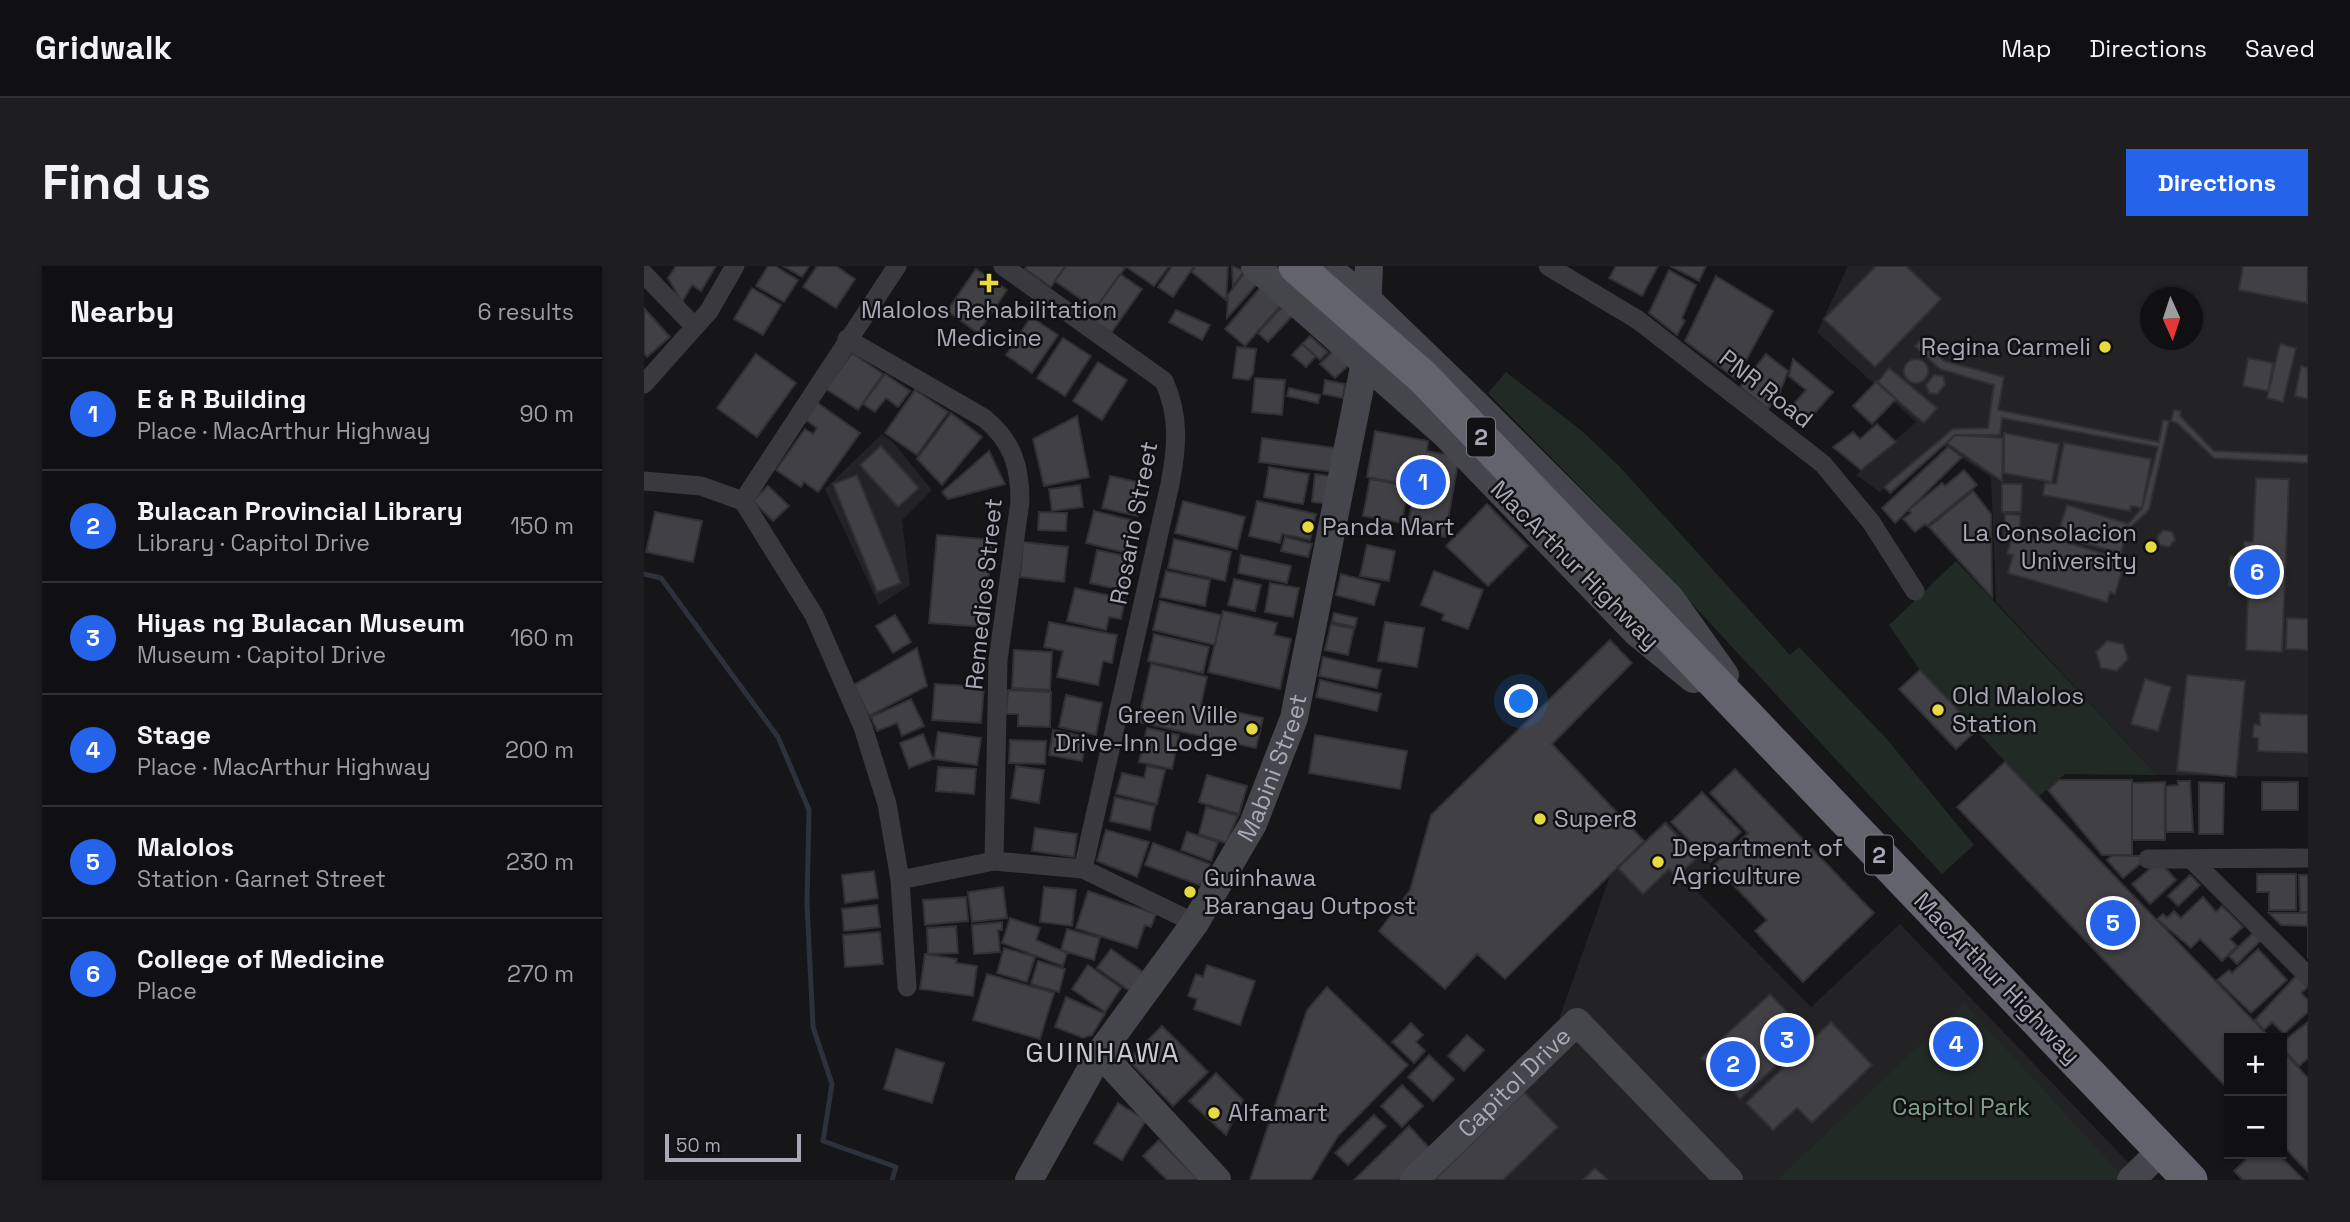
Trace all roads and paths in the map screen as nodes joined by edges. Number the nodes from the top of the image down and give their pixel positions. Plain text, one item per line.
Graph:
1 (735, 266) edge
2 (897, 266) edge
3 (1003, 266) edge
4 (1255, 266) edge
5 (1296, 266) edge
6 (1325, 266) edge
7 (1369, 266) edge
8 (1548, 266) edge
9 (644, 274) edge
10 (1366, 298) junction
11 (695, 327) junction
12 (847, 339) junction
13 (1365, 362) junction
14 (644, 384) edge
15 (644, 481) edge
16 (743, 501) junction
17 (1916, 591) dead end
18 (1775, 746) junction
19 (2308, 858) edge
20 (2148, 859) dead end
21 (2191, 859) junction
22 (994, 861) junction
23 (1083, 869) junction
24 (900, 880) junction
25 (1195, 923) junction
26 (2306, 971) edge
27 (907, 986) dead end
28 (1100, 1053) junction
29 (2162, 1150) junction
30 (1029, 1180) edge
31 (1217, 1180) edge
32 (1414, 1180) edge
33 (1729, 1180) edge
34 (2130, 1180) edge
35 (2190, 1180) edge

1 - 11 street
2 - 12 street
3 - 23 street, Rosario Street
4 - 13 main road, MacArthur Highway
5 - 18 highway, MacArthur Highway / 2, bridge
6 - 10 main road, MacArthur Highway
7 - 10 main road, Mabini Street
8 - 17 street, PNR Road
9 - 11 street
10 - 13 main road, Mabini Street
10 - 18 main road, MacArthur Highway
11 - 14 street
12 - 16 street
12 - 22 street, Remedios Street
13 - 18 main road, MacArthur Highway
13 - 25 main road, Mabini Street
15 - 16 street
16 - 24 street
18 - 29 highway, MacArthur Highway / 2
19 - 21 street
20 - 21 street
21 - 26 street
22 - 23 street
22 - 24 street
23 - 25 street
24 - 27 street
25 - 28 main road, Mabini Street
28 - 30 main road, Mabini Street
28 - 31 main road
29 - 34 main road
29 - 35 highway, MacArthur Highway / 2
32 - 33 main road, Capitol Drive

